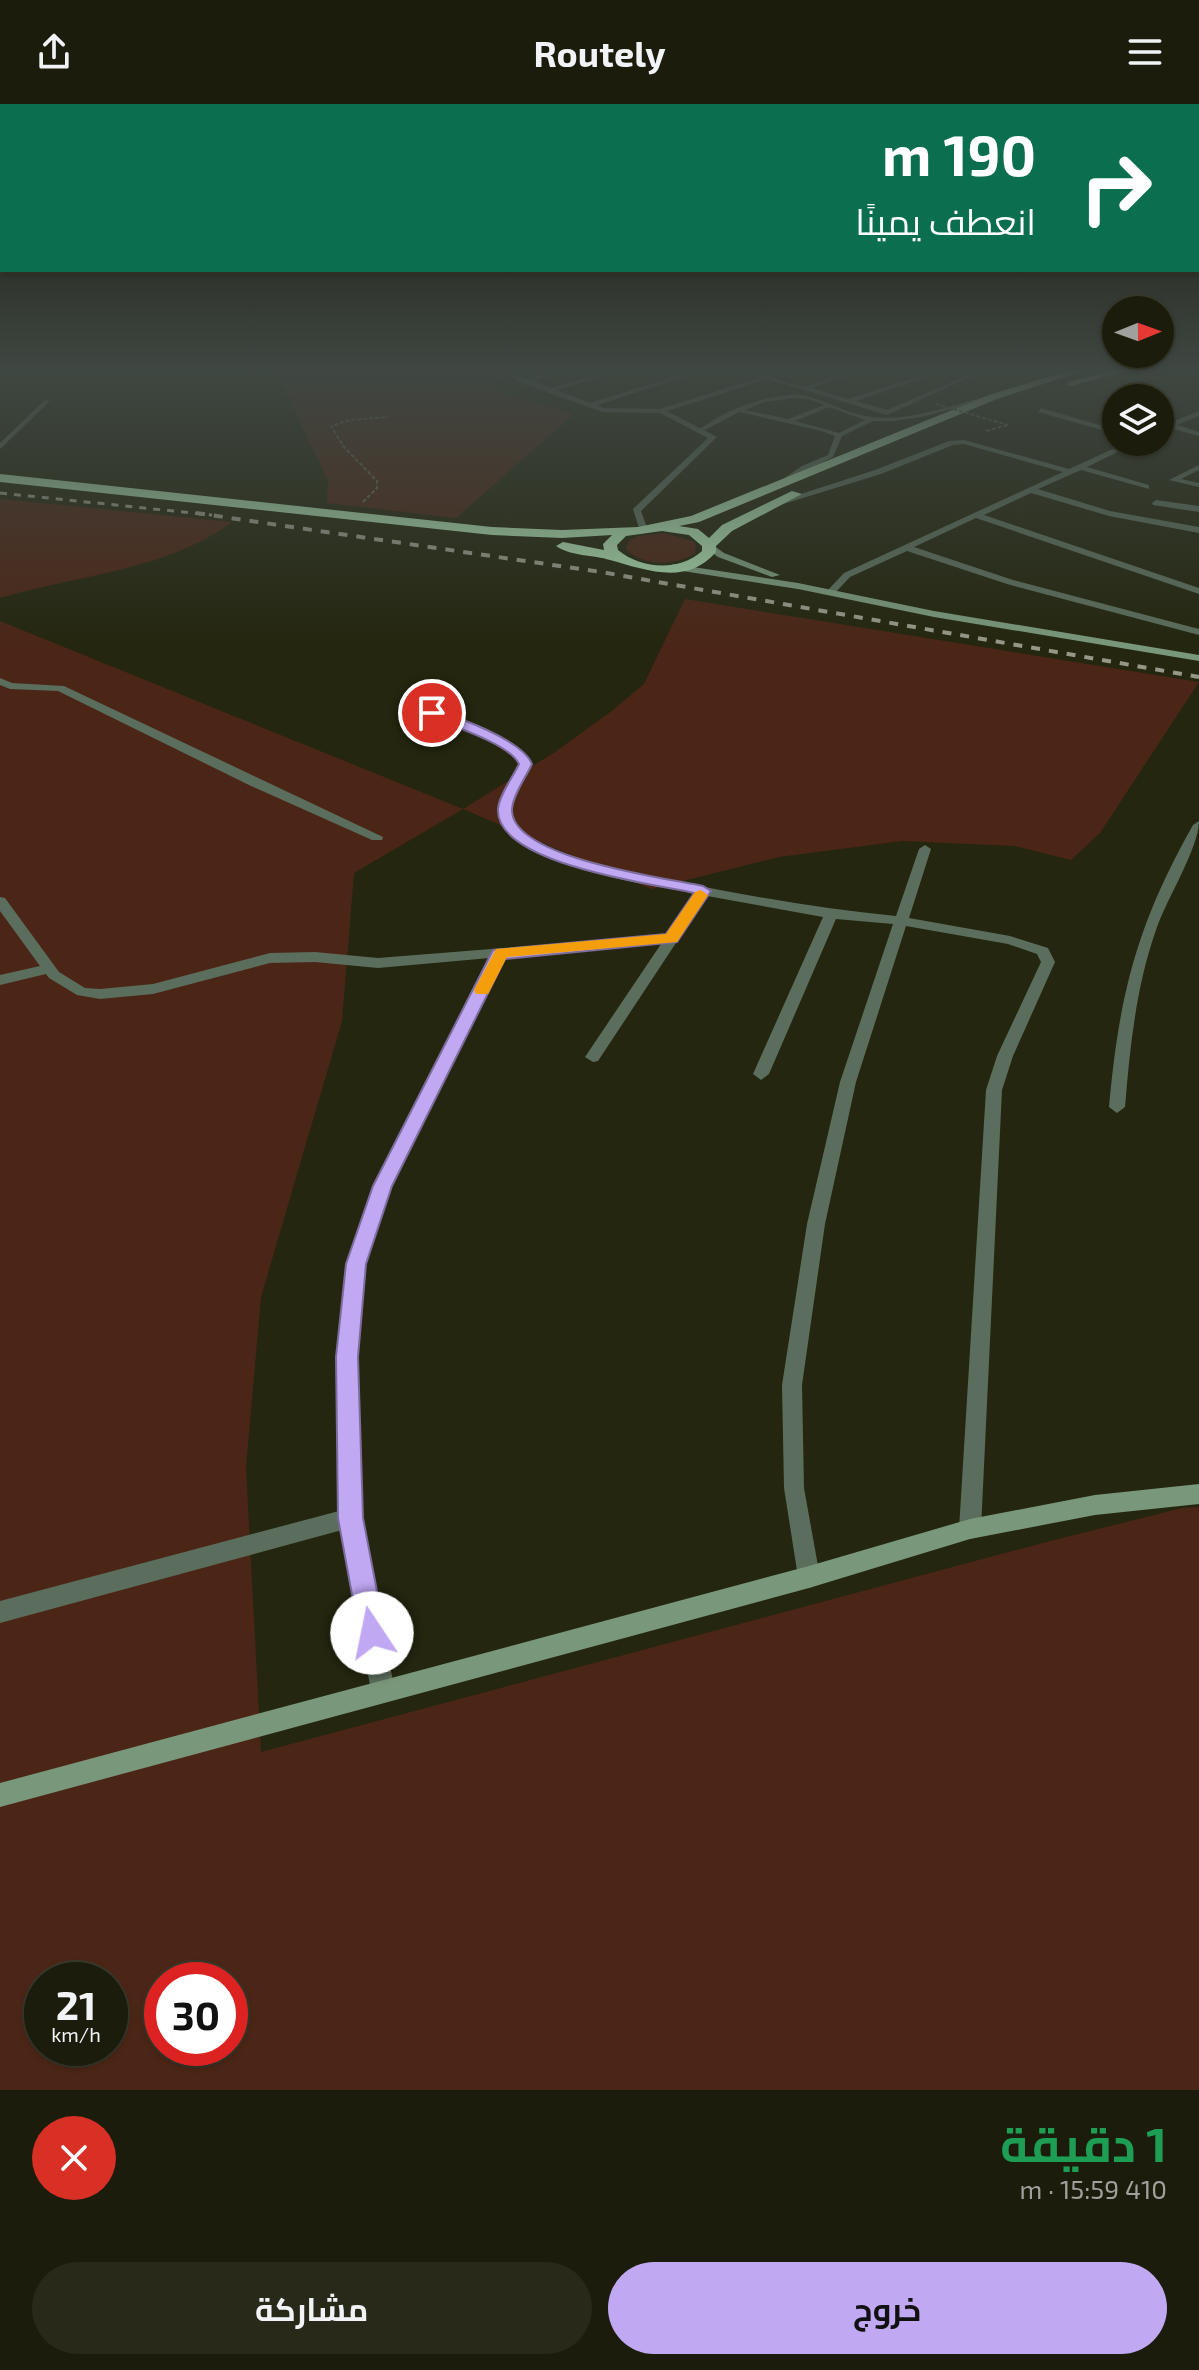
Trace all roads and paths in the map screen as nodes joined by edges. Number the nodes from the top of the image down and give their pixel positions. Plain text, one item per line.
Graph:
1 (357, 461) edge
2 (689, 461) edge
3 (821, 461) edge
4 (836, 461) edge
5 (875, 461) edge
6 (907, 461) edge
7 (1031, 461) edge
8 (1094, 461) edge
9 (1080, 467) junction
10 (1199, 467) edge
11 (1068, 471) junction
12 (0, 481) edge
13 (786, 481) junction
14 (1199, 485) edge
15 (1146, 487) dead end
16 (1031, 490) junction
17 (1156, 503) dead end
18 (772, 504) junction
19 (1199, 509) edge
20 (351, 514) junction
21 (978, 516) junction
22 (642, 528) junction
23 (1199, 530) edge
24 (709, 546) junction
25 (908, 548) junction
26 (616, 557) junction
27 (673, 567) junction
28 (798, 586) junction
29 (1199, 591) edge
30 (831, 592) junction
31 (1199, 632) edge
32 (1199, 658) edge
33 (0, 681) edge
34 (416, 707) dead end
35 (1199, 825) edge
36 (377, 837) dead end
37 (925, 849) dead end
38 (703, 891) junction
39 (0, 901) edge
40 (831, 914) junction
41 (901, 921) junction
42 (671, 939) junction
43 (500, 953) junction
44 (47, 969) junction
45 (0, 980) edge
46 (593, 1057) dead end
47 (761, 1074) dead end
48 (1117, 1107) dead end
49 (1199, 1494) edge
50 (350, 1518) junction
51 (970, 1529) junction
52 (809, 1577) junction
53 (0, 1612) edge
54 (383, 1691) junction
55 (0, 1795) edge

1 - 20 path
2 - 22 street
3 - 13 lane
4 - 13 highway
5 - 18 highway
6 - 18 street
7 - 11 street
8 - 9 street
9 - 11 street
9 - 15 street
10 - 14 street
11 - 16 street
12 - 20 highway
12 - 26 highway
13 - 22 highway
16 - 21 street
16 - 23 street
17 - 19 street
18 - 24 highway
20 - 22 highway
21 - 25 street
21 - 29 street
22 - 24 highway
22 - 26 highway
24 - 27 highway
24 - 28 main road
25 - 30 street
25 - 31 street
26 - 27 highway
27 - 28 main road
28 - 30 main road
30 - 32 main road
33 - 36 street
34 - 38 street
35 - 48 street
37 - 41 street
38 - 40 street
38 - 42 street
39 - 44 street
40 - 41 street
40 - 47 street
41 - 51 street
41 - 52 street
42 - 43 street
42 - 46 street
43 - 44 street
43 - 50 street
44 - 45 street
49 - 51 main road
50 - 53 street
50 - 54 street
51 - 52 main road
52 - 54 main road
54 - 55 main road

